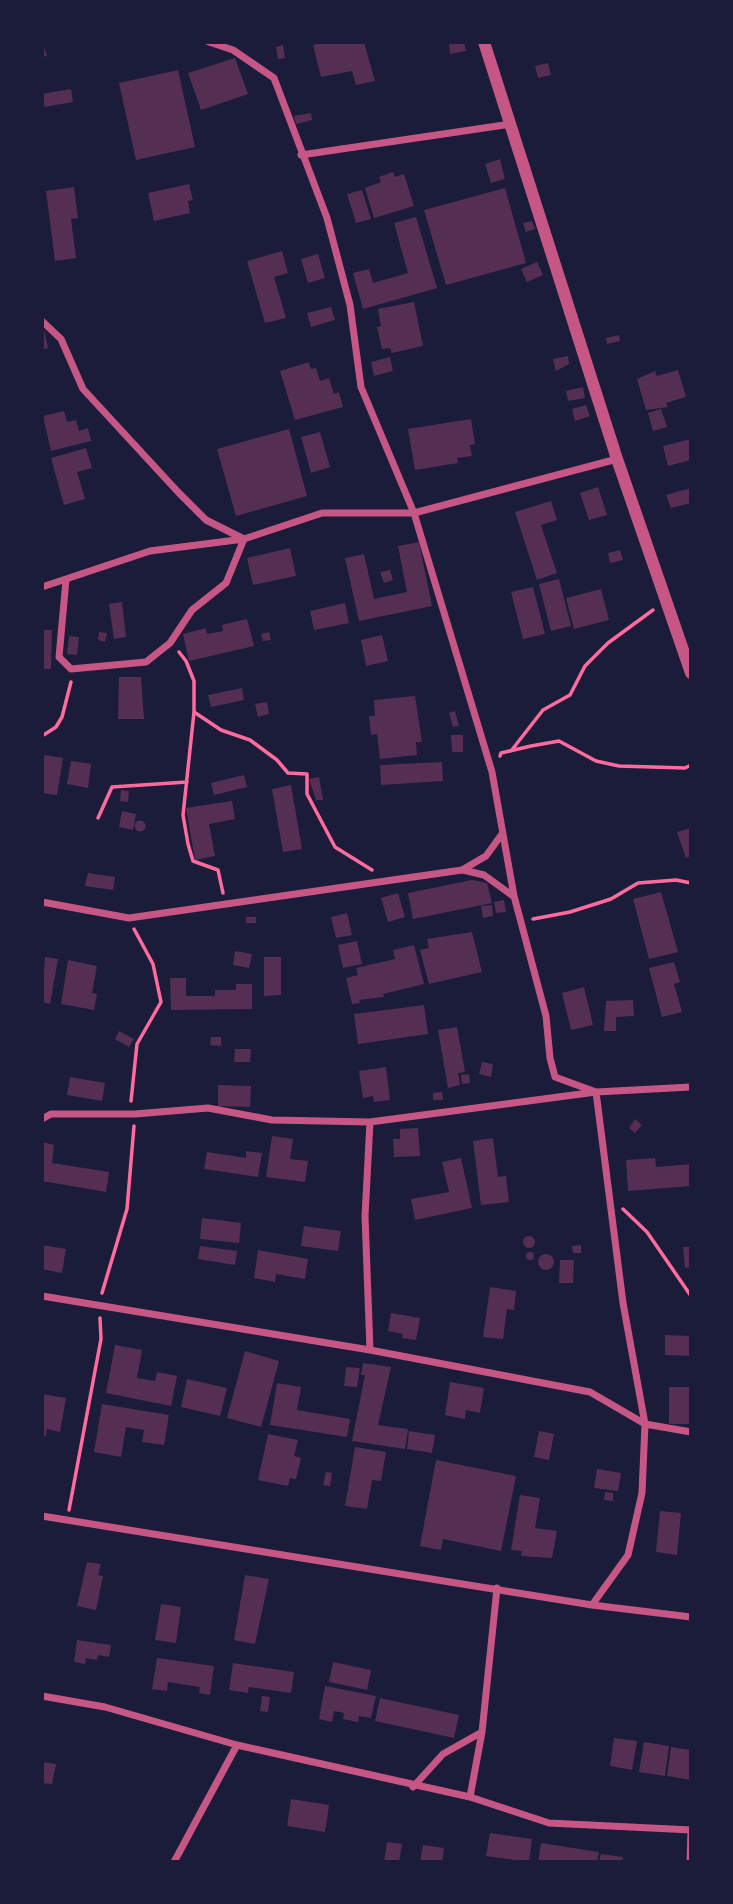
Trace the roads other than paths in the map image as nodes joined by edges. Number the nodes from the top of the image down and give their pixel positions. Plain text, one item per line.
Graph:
1 (209, 42) edge
2 (484, 42) edge
3 (511, 124) junction
4 (301, 155) junction
5 (42, 321) edge
6 (617, 459) junction
7 (414, 513) junction
8 (244, 539) junction
9 (66, 580) junction
10 (42, 587) edge
11 (691, 673) edge
12 (502, 834) junction
13 (463, 870) junction
14 (514, 896) junction
15 (42, 902) edge
16 (691, 1087) edge
17 (596, 1092) junction
18 (42, 1119) edge
19 (370, 1122) junction
20 (42, 1296) edge
21 (370, 1350) junction
22 (645, 1424) junction
23 (691, 1432) edge
24 (42, 1516) edge
25 (497, 1588) junction
26 (592, 1605) junction
27 (691, 1617) edge
28 (42, 1696) edge
29 (482, 1732) junction
30 (237, 1745) junction
31 (413, 1787) junction
32 (470, 1797) junction
33 (174, 1862) edge
34 (690, 1862) edge

1 - 4 street
2 - 3 street
3 - 4 street
3 - 6 street
4 - 7 street
5 - 8 street
6 - 7 street
6 - 11 street
7 - 8 street
7 - 12 street
8 - 9 street
8 - 9 street
9 - 10 street
12 - 13 street
12 - 14 street
13 - 14 street
13 - 15 street
14 - 17 street
16 - 17 street
17 - 19 street
17 - 22 street
18 - 19 street
19 - 21 street
20 - 21 street
21 - 22 street
22 - 23 street
22 - 26 street
24 - 25 street
25 - 26 street
25 - 29 street
26 - 27 street
28 - 30 street
29 - 31 street
29 - 32 street
30 - 31 street
30 - 33 street
31 - 32 street
32 - 34 street

